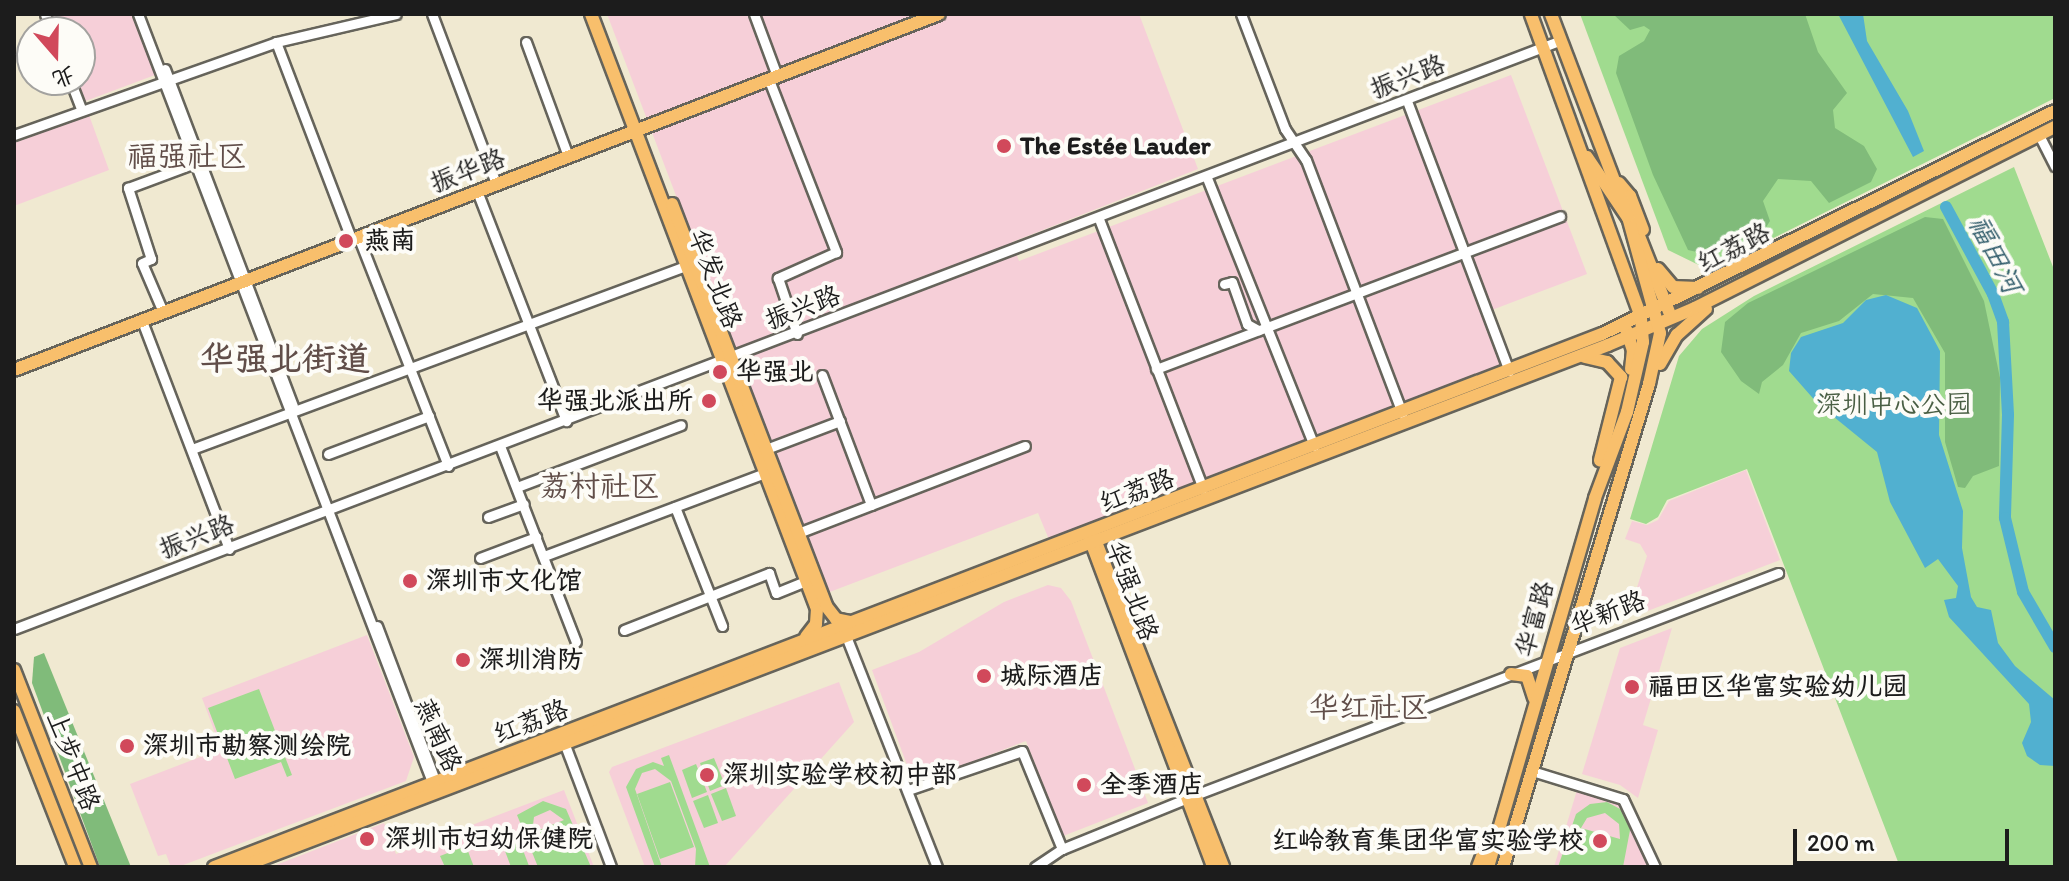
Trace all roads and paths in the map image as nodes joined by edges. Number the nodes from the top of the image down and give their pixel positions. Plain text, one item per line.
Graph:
1 (138, 14) edge
2 (144, 14) edge
3 (396, 14) edge
4 (432, 14) edge
5 (591, 14) edge
6 (599, 14) edge
7 (754, 14) edge
8 (939, 14) edge
9 (1241, 14) edge
10 (1531, 14) edge
11 (1551, 14) edge
12 (1561, 40) junction
13 (276, 42) junction
14 (526, 42) dead end
15 (1544, 47) junction
16 (773, 78) junction
17 (166, 81) junction
18 (76, 96) edge
19 (1407, 101) junction
20 (81, 109) junction
21 (2055, 111) edge
22 (2055, 127) edge
23 (639, 129) junction
24 (14, 135) edge
25 (2039, 135) junction
26 (1297, 143) junction
27 (1582, 151) junction
28 (568, 156) junction
29 (198, 162) junction
30 (2055, 166) edge
31 (1207, 178) junction
32 (1614, 179) junction
33 (496, 183) junction
34 (477, 191) junction
35 (1560, 216) dead end
36 (1628, 217) junction
37 (1099, 219) junction
38 (355, 237) junction
39 (1465, 252) junction
40 (691, 264) junction
41 (242, 280) junction
42 (1224, 284) dead end
43 (1705, 287) junction
44 (1357, 292) junction
45 (1725, 294) junction
46 (1661, 308) junction
47 (163, 312) junction
48 (1641, 317) junction
49 (1674, 318) junction
50 (142, 321) junction
51 (528, 324) junction
52 (1659, 324) junction
53 (1262, 329) junction
54 (1626, 330) junction
55 (1644, 330) junction
56 (797, 334) junction
57 (1577, 357) junction
58 (727, 360) junction
59 (410, 368) junction
60 (1156, 369) junction
61 (14, 370) edge
62 (1509, 371) junction
63 (822, 375) dead end
64 (1649, 384) junction
65 (292, 412) junction
66 (1402, 413) junction
67 (429, 416) junction
68 (566, 421) junction
69 (840, 421) junction
70 (681, 425) dead end
71 (1620, 433) junction
72 (500, 446) junction
73 (1025, 446) dead end
74 (1314, 446) junction
75 (192, 449) junction
76 (766, 449) junction
77 (328, 454) dead end
78 (448, 466) junction
79 (765, 473) junction
80 (517, 487) junction
81 (1203, 489) junction
82 (1595, 498) junction
83 (524, 504) junction
84 (871, 505) junction
85 (675, 507) junction
86 (1609, 509) junction
87 (329, 511) junction
88 (488, 517) dead end
89 (798, 533) junction
90 (536, 537) junction
91 (1093, 540) junction
92 (229, 549) junction
93 (544, 556) junction
94 (480, 558) dead end
95 (1778, 573) dead end
96 (806, 581) junction
97 (711, 596) junction
98 (853, 622) junction
99 (722, 626) dead end
100 (14, 629) edge
101 (624, 630) dead end
102 (846, 636) junction
103 (576, 642) dead end
104 (797, 642) junction
105 (1569, 651) junction
106 (1547, 660) junction
107 (14, 670) edge
108 (1511, 674) junction
109 (1536, 695) junction
110 (1555, 695) junction
111 (14, 711) edge
112 (562, 738) junction
113 (1532, 771) junction
114 (435, 786) junction
115 (908, 790) junction
116 (1191, 798) junction
117 (1501, 820) junction
118 (1515, 824) junction
119 (1062, 849) junction
120 (75, 867) edge
121 (91, 867) edge
122 (214, 867) edge
123 (241, 867) edge
124 (611, 867) edge
125 (937, 867) edge
126 (1035, 867) edge
127 (1213, 867) edge
128 (1223, 867) edge
129 (1478, 867) edge
130 (1488, 867) edge
131 (1503, 867) edge
132 (1512, 867) edge
133 (1655, 867) edge

1 - 17 street, 燕南路
2 - 17 street, 燕南路
3 - 13 street
4 - 33 street
5 - 23 main road, 华发北路
6 - 23 main road, 华发北路
7 - 16 street
8 - 16 main road, 振华路
9 - 26 street
10 - 15 main road, 华富路
11 - 12 main road, 华富路
12 - 15 street, 振兴路
12 - 32 main road, 华富路
13 - 17 street
13 - 38 street
14 - 28 street
15 - 19 street, 振兴路
15 - 27 main road, 华富路
16 - 23 main road, 振华路
16 - 56 street
17 - 20 street
17 - 29 street, 燕南路
18 - 20 street
19 - 26 street, 振兴路
19 - 39 street
20 - 24 street
21 - 43 main road, 红荔路
22 - 25 main road, 红荔路
23 - 28 main road, 振华路
23 - 40 main road, 华发北路
25 - 30 street
25 - 45 main road, 红荔路
26 - 31 street, 振兴路
26 - 44 street
27 - 36 main road, 华富路
27 - 48 main road, 华富路
28 - 33 main road, 振华路
29 - 41 street, 燕南路
29 - 47 street
31 - 37 street, 振兴路
31 - 53 street
32 - 36 main road, 华富路
32 - 43 main road
33 - 34 main road, 振华路
34 - 38 main road, 振华路
34 - 51 street
35 - 39 street
36 - 46 main road, 华富路
37 - 56 street, 振兴路
37 - 60 street
38 - 41 main road, 振华路
38 - 59 street
39 - 44 street
39 - 62 street
40 - 51 street
40 - 58 main road, 华发北路
41 - 47 main road, 振华路
41 - 65 street, 燕南路
42 - 53 street
43 - 46 main road, 红荔路
44 - 53 street
44 - 66 street
45 - 49 main road, 红荔路
45 - 64 main road
46 - 48 main road, 红荔路
46 - 49 main road, 华富路
46 - 52 main road, 华富路
47 - 50 main road, 振华路
48 - 54 main road, 红荔路
48 - 55 main road, 华富路
49 - 52 main road, 红荔路
50 - 61 main road, 振华路
50 - 75 street
51 - 59 street
51 - 68 street
52 - 55 main road, 红荔路
52 - 64 main road, 华富路
53 - 60 street
53 - 74 street
54 - 55 main road, 红荔路
54 - 57 main road, 红荔路
54 - 62 main road, 红荔路
54 - 71 main road, 华富路
55 - 71 main road, 华富路
56 - 58 street, 振兴路
57 - 82 main road
57 - 91 main road, 红荔路
58 - 68 street, 振兴路
58 - 76 main road, 华发北路
58 - 79 main road, 华发北路
59 - 65 street
59 - 67 street
60 - 81 street
62 - 66 main road, 红荔路
63 - 69 street
64 - 86 main road, 华富路
65 - 75 street
65 - 87 street, 燕南路
66 - 74 main road, 红荔路
67 - 77 street
67 - 78 street
68 - 72 street, 振兴路
69 - 76 street
69 - 84 street
70 - 80 street
71 - 82 main road, 华富路
71 - 86 main road, 华富路
72 - 78 street, 振兴路
72 - 80 street
73 - 84 street
74 - 81 main road, 红荔路
75 - 92 street
76 - 89 main road, 华发北路
78 - 87 street, 振兴路
79 - 85 street
79 - 96 main road, 华发北路
80 - 83 street
81 - 91 main road, 红荔路
82 - 106 main road, 华富路
83 - 88 street
83 - 90 street
84 - 89 street
85 - 93 street
85 - 97 street
86 - 105 main road, 华富路
87 - 92 street, 振兴路
87 - 114 street, 燕南路
89 - 98 main road, 华发北路
90 - 93 street
90 - 94 street
91 - 98 main road, 红荔路
91 - 102 main road, 红荔路
91 - 116 main road, 华强北路
92 - 100 street, 振兴路
93 - 103 street
95 - 105 street, 华新路
96 - 97 street
96 - 104 main road, 华发北路
97 - 99 street
97 - 101 street
98 - 104 main road, 红荔路
102 - 112 main road, 红荔路
102 - 115 street
104 - 112 main road, 红荔路
105 - 106 street, 华新路
105 - 110 main road, 华富路
106 - 108 street, 华新路
106 - 109 main road, 华富路
107 - 121 main road, 上步中路
108 - 109 main road
108 - 116 street, 华新路
109 - 110 main road
109 - 117 main road, 华富路
110 - 113 main road, 华富路
111 - 120 main road, 上步中路
112 - 114 main road, 红荔路
112 - 124 street
113 - 118 main road, 华富路
113 - 133 street
114 - 122 main road, 红荔路
114 - 123 main road, 红荔路
115 - 119 street
115 - 125 street
116 - 119 street, 华新路
116 - 127 main road, 华强北路
116 - 128 main road, 华强北路
117 - 129 main road, 华富路
117 - 130 main road, 华富路
118 - 131 main road, 华富路
118 - 132 main road, 华富路
119 - 126 street, 华新路

